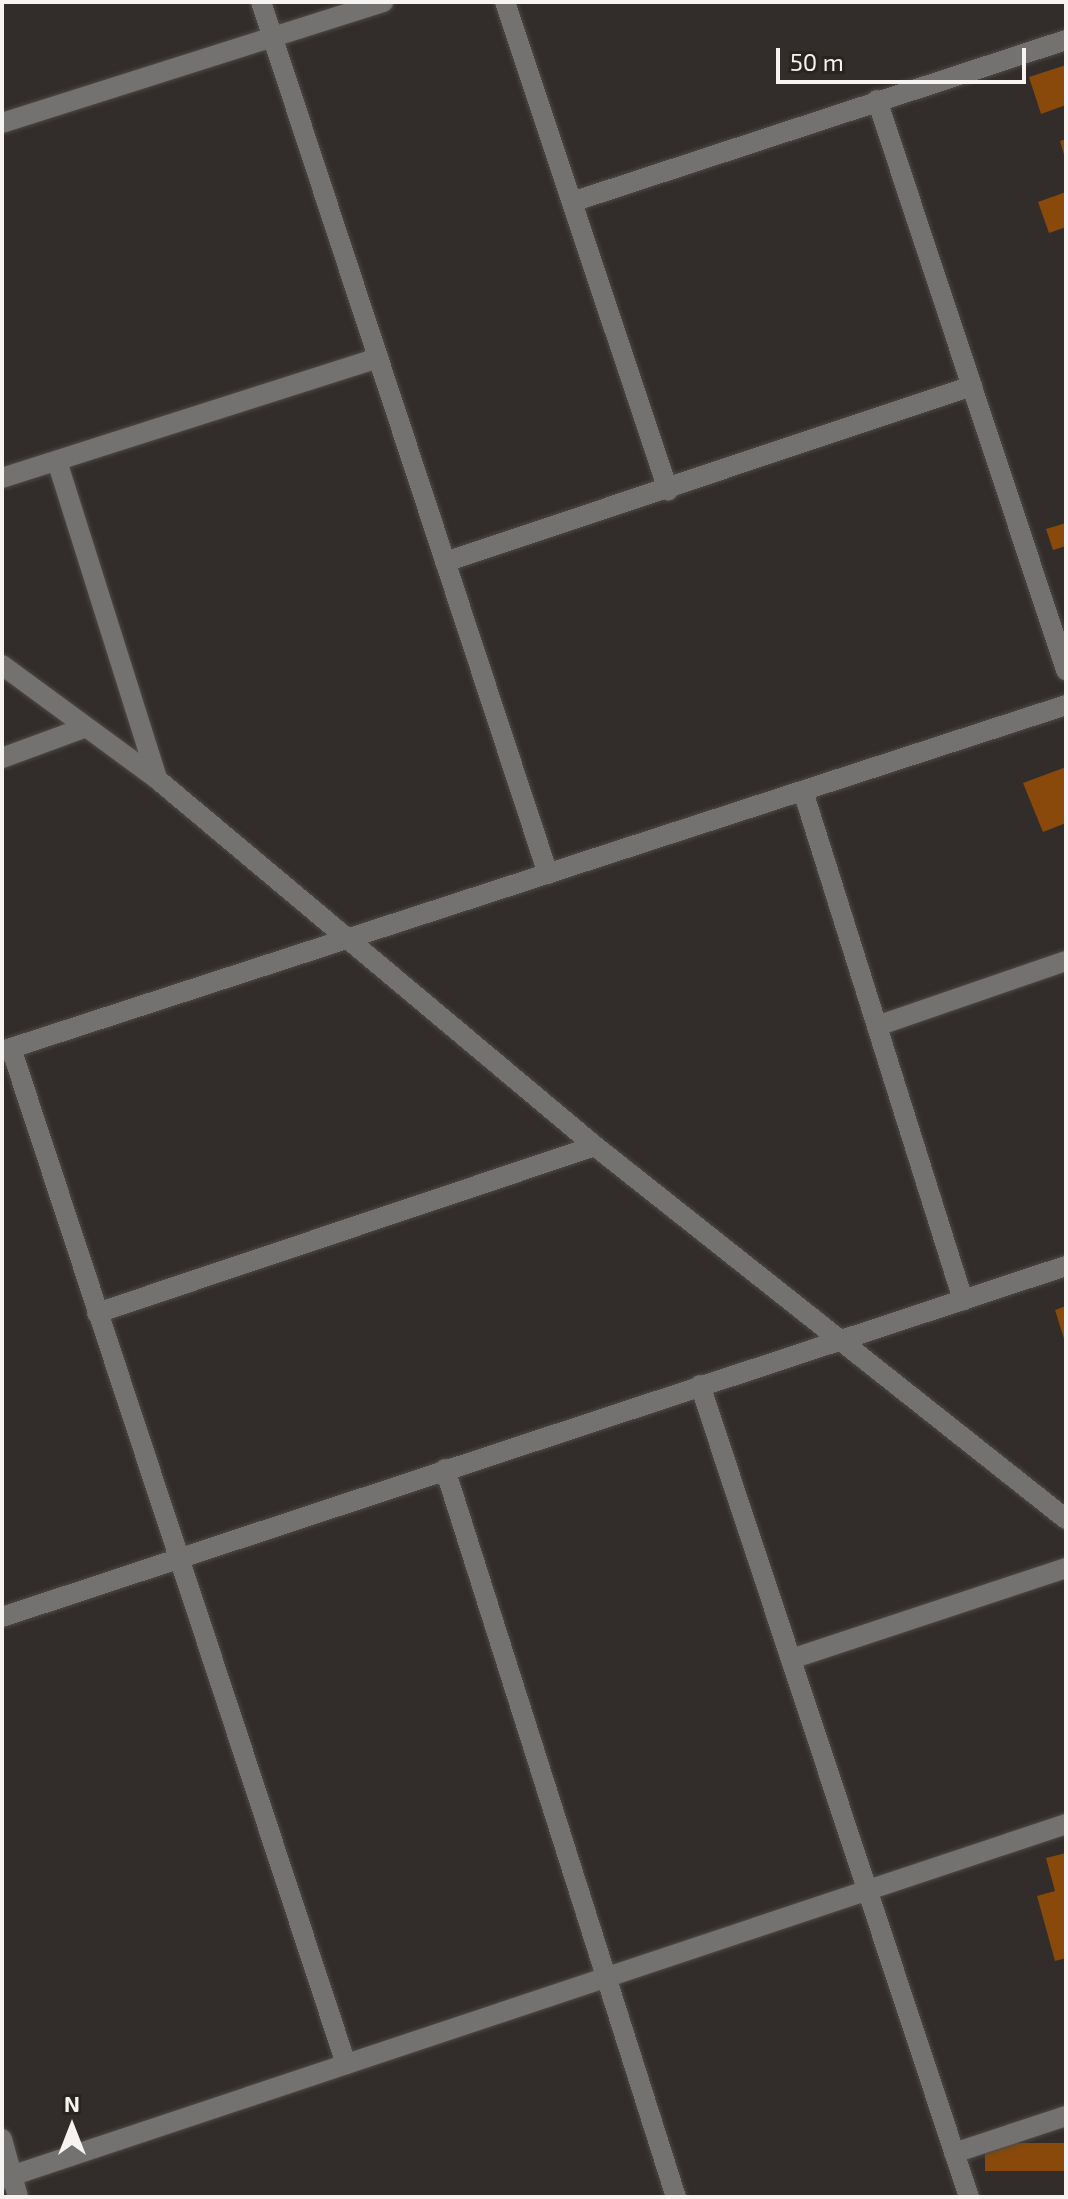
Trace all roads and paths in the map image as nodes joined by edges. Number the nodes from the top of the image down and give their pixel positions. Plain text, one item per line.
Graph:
1 (261, 2) edge
2 (383, 2) edge
3 (505, 2) edge
4 (273, 38) junction
5 (1066, 40) edge
6 (877, 100) junction
7 (2, 123) edge
8 (572, 202) junction
9 (378, 358) junction
10 (972, 386) junction
11 (57, 461) junction
12 (2, 478) edge
13 (668, 490) junction
14 (445, 562) junction
15 (2, 665) edge
16 (1066, 670) edge
17 (1066, 705) edge
18 (81, 729) junction
19 (2, 758) edge
20 (157, 779) junction
21 (803, 791) junction
22 (548, 874) junction
23 (347, 939) junction
24 (1066, 961) edge
25 (877, 1026) junction
26 (6, 1049) edge
27 (595, 1146) junction
28 (1066, 1266) edge
29 (963, 1300) junction
30 (97, 1313) junction
31 (843, 1339) junction
32 (700, 1385) junction
33 (445, 1469) junction
34 (1066, 1519) edge
35 (178, 1555) junction
36 (1066, 1568) edge
37 (2, 1617) edge
38 (791, 1659) junction
39 (1066, 1824) edge
40 (868, 1890) junction
41 (609, 1977) junction
42 (346, 2064) junction
43 (1066, 2116) edge
44 (2, 2139) edge
45 (954, 2153) junction
46 (6, 2177) edge
47 (18, 2197) edge
48 (676, 2197) edge
49 (969, 2197) edge

1 - 4 street
2 - 4 street
3 - 8 street
4 - 7 street
4 - 9 street
5 - 6 street
6 - 8 street
6 - 10 street
8 - 13 street
9 - 11 street
9 - 14 street
10 - 13 street
10 - 16 street
11 - 12 street
11 - 20 street
13 - 14 street
14 - 22 street
15 - 18 street
17 - 21 street
18 - 19 street
18 - 20 street
20 - 23 street
21 - 22 street
21 - 25 street
22 - 23 street
23 - 26 street
23 - 27 street
24 - 25 street
25 - 29 street
26 - 30 street
27 - 30 street
27 - 31 street
28 - 29 street
29 - 31 street
30 - 35 street
31 - 32 street
31 - 34 street
32 - 33 street
32 - 38 street
33 - 35 street
33 - 41 street
35 - 37 street
35 - 42 street
36 - 38 street
38 - 40 street
39 - 40 street
40 - 41 street
40 - 45 street
41 - 42 street
41 - 48 street
42 - 46 street
43 - 45 street
44 - 46 street
45 - 49 street
46 - 47 street

